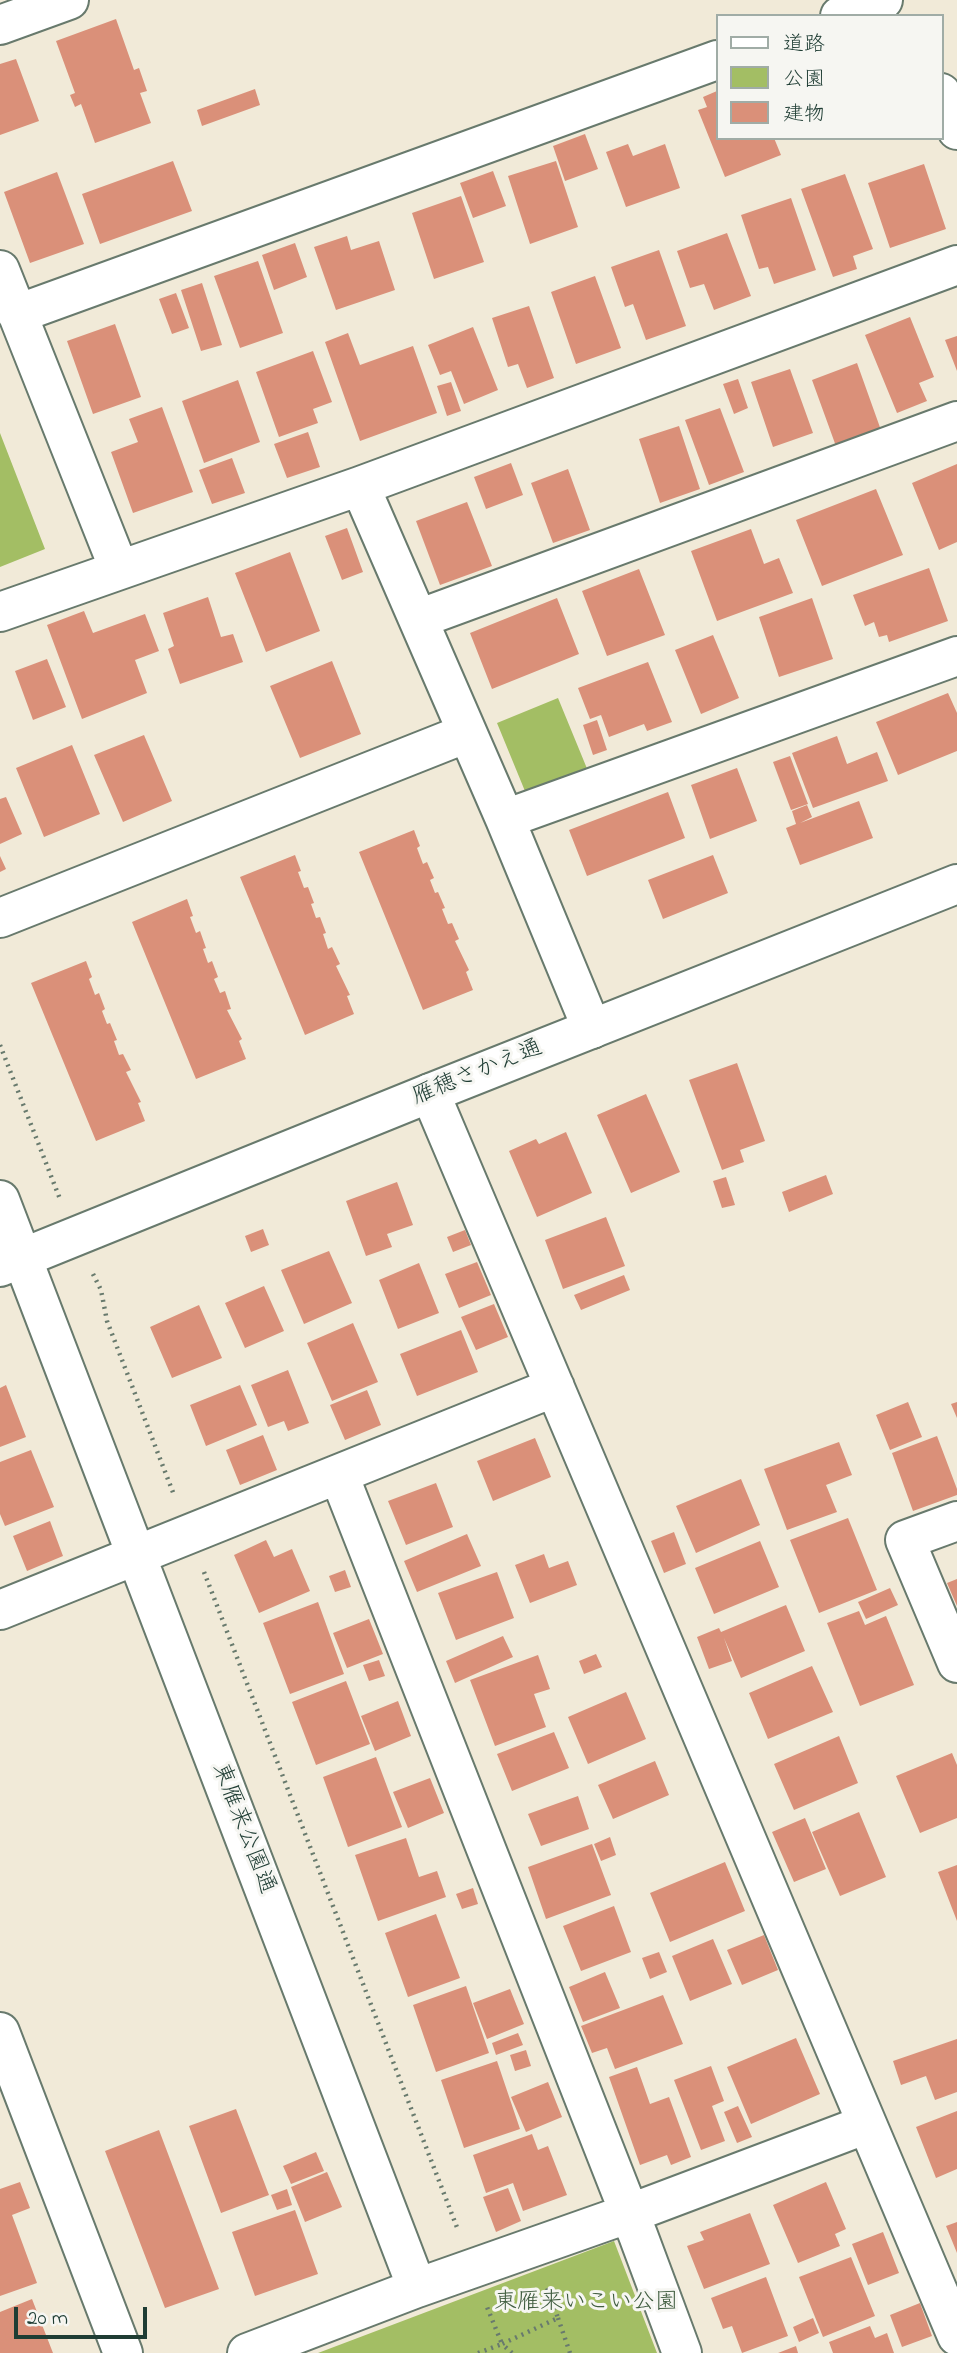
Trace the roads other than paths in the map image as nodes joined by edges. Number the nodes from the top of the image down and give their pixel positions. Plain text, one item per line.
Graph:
1 (883, 0) edge
2 (54, 3) edge
3 (845, 14) edge
4 (0, 25) edge
5 (716, 60) edge
6 (943, 98) edge
7 (957, 130) edge
8 (957, 265) edge
9 (0, 270) edge
10 (17, 314) junction
11 (957, 421) edge
12 (360, 486) junction
13 (119, 569) junction
14 (0, 612) edge
15 (418, 619) junction
16 (957, 656) edge
17 (467, 733) junction
18 (505, 819) junction
19 (957, 884) edge
20 (0, 918) edge
21 (592, 1029) junction
22 (430, 1093) junction
23 (0, 1200) edge
24 (11, 1263) edge
25 (555, 1387) junction
26 (339, 1475) junction
27 (957, 1521) edge
28 (137, 1555) junction
29 (0, 1610) edge
30 (957, 1663) edge
31 (0, 2032) edge
32 (867, 2124) junction
33 (629, 2213) junction
34 (417, 2288) junction
35 (957, 2336) edge
36 (123, 2353) edge
37 (247, 2353) edge
38 (682, 2353) edge

1 - 3 street
2 - 4 street
5 - 10 street
6 - 7 street
8 - 12 street
9 - 10 street
10 - 13 street
11 - 15 street
12 - 13 street
12 - 15 street
13 - 14 street
15 - 17 street
16 - 18 street
17 - 18 street
17 - 20 street
18 - 21 street
19 - 21 street, 雁穂さかえ通
21 - 22 street, 雁穂さかえ通
22 - 24 street, 雁穂さかえ通
22 - 25 street
23 - 24 street, 東雁来公園通
24 - 28 street, 東雁来公園通
25 - 26 street
25 - 32 street
26 - 28 street
26 - 33 street
27 - 30 street
28 - 29 street
28 - 34 street, 東雁来公園通
31 - 36 street
32 - 33 street
32 - 35 street
33 - 34 street
33 - 38 street
34 - 37 street

